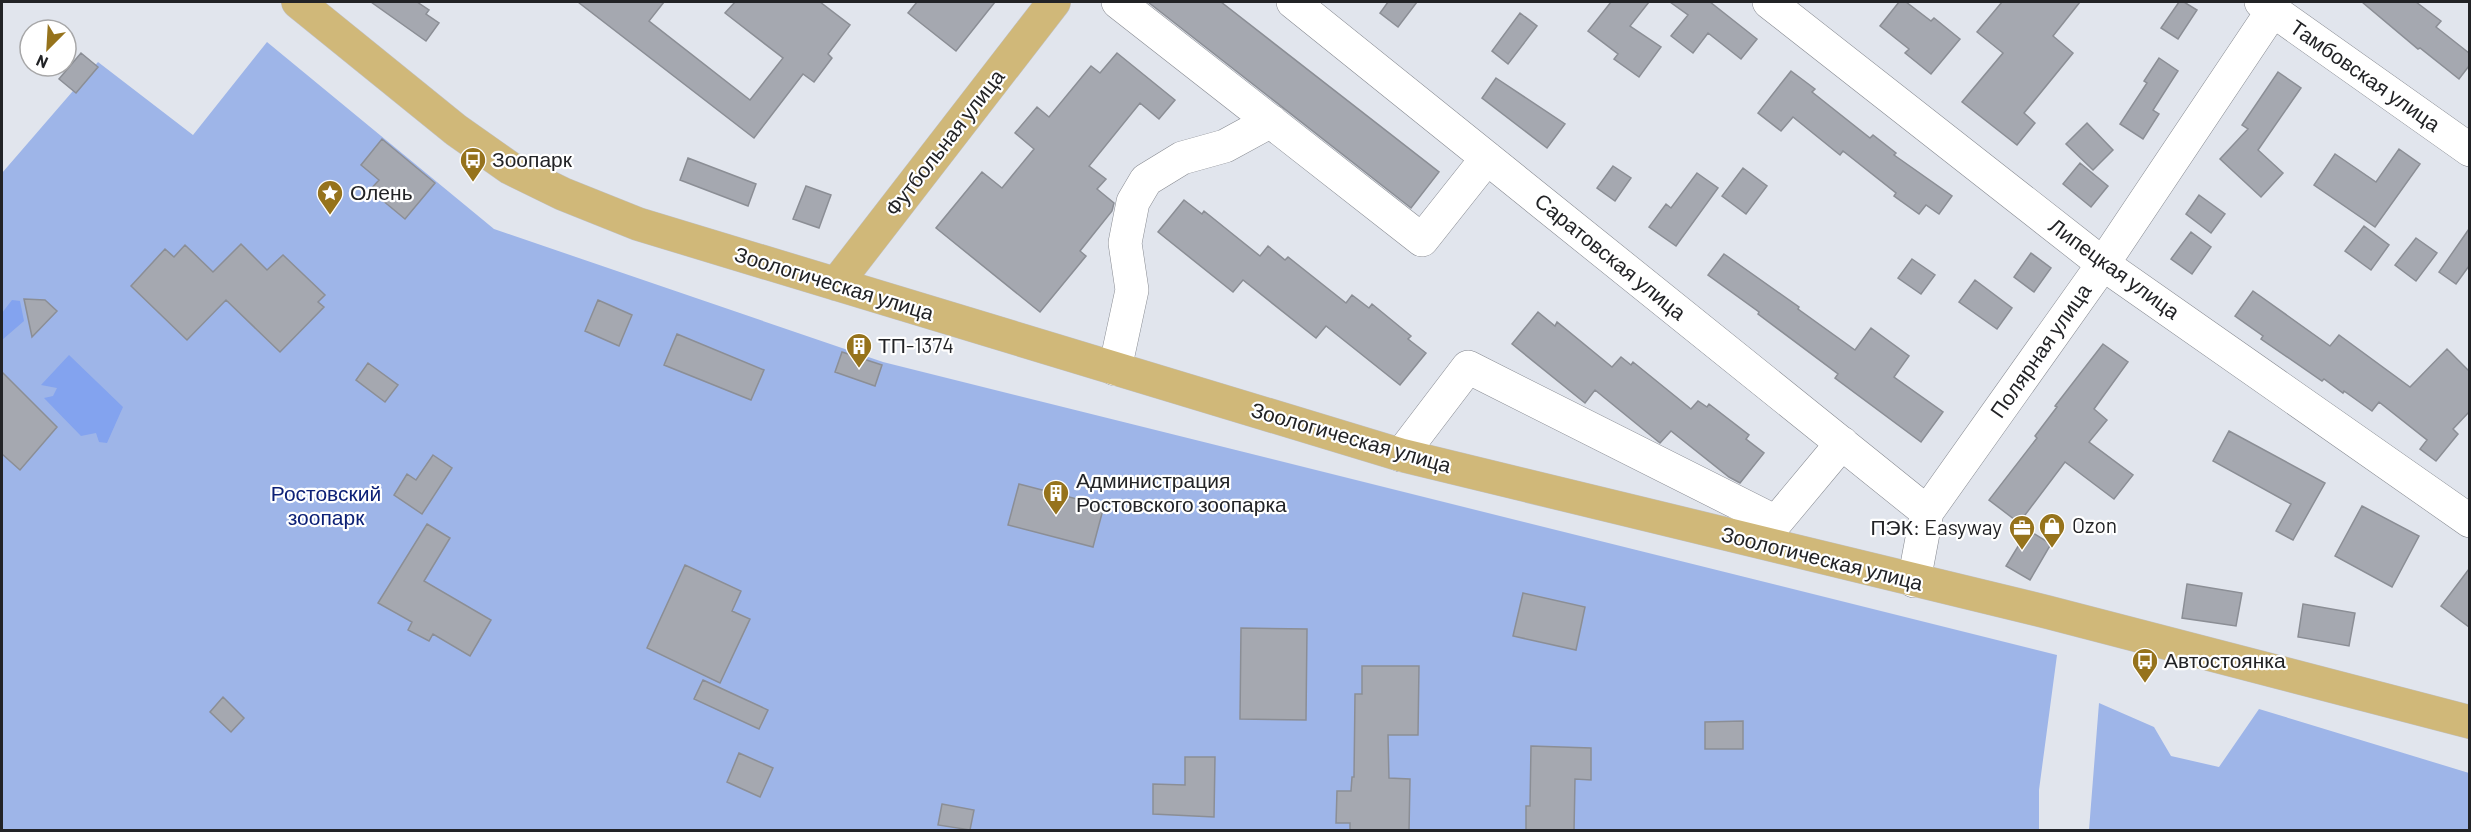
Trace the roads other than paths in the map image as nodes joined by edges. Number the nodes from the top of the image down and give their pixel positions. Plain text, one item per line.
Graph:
1 (298, 2) edge
2 (1054, 2) edge
3 (1118, 2) edge
4 (1293, 2) edge
5 (1769, 2) edge
6 (2267, 6) edge
7 (1271, 121) junction
8 (2469, 150) edge
9 (1486, 158) junction
10 (2103, 264) junction
11 (836, 284) junction
12 (1115, 369) junction
13 (1842, 443) junction
14 (1401, 455) junction
15 (1927, 512) junction
16 (2469, 521) edge
17 (1767, 533) junction
18 (1914, 581) junction
19 (2469, 722) edge

1 - 11 main road, Зоологическая улица
2 - 11 main road, Футбольная улица
3 - 7 street
4 - 9 street, Саратовская улица
5 - 10 street, Липецкая улица
6 - 8 street, Тамбовская улица
6 - 10 street, Полярная улица
7 - 9 street
7 - 12 street
9 - 13 street, Саратовская улица
10 - 15 street, Полярная улица
10 - 16 street, Липецкая улица
11 - 12 main road, Зоологическая улица
12 - 14 main road, Зоологическая улица
13 - 15 street, Саратовская улица
13 - 17 street
14 - 17 main road, Зоологическая улица
14 - 17 street
15 - 18 street, Полярная улица
17 - 18 main road, Зоологическая улица
18 - 19 main road, Зоологическая улица

